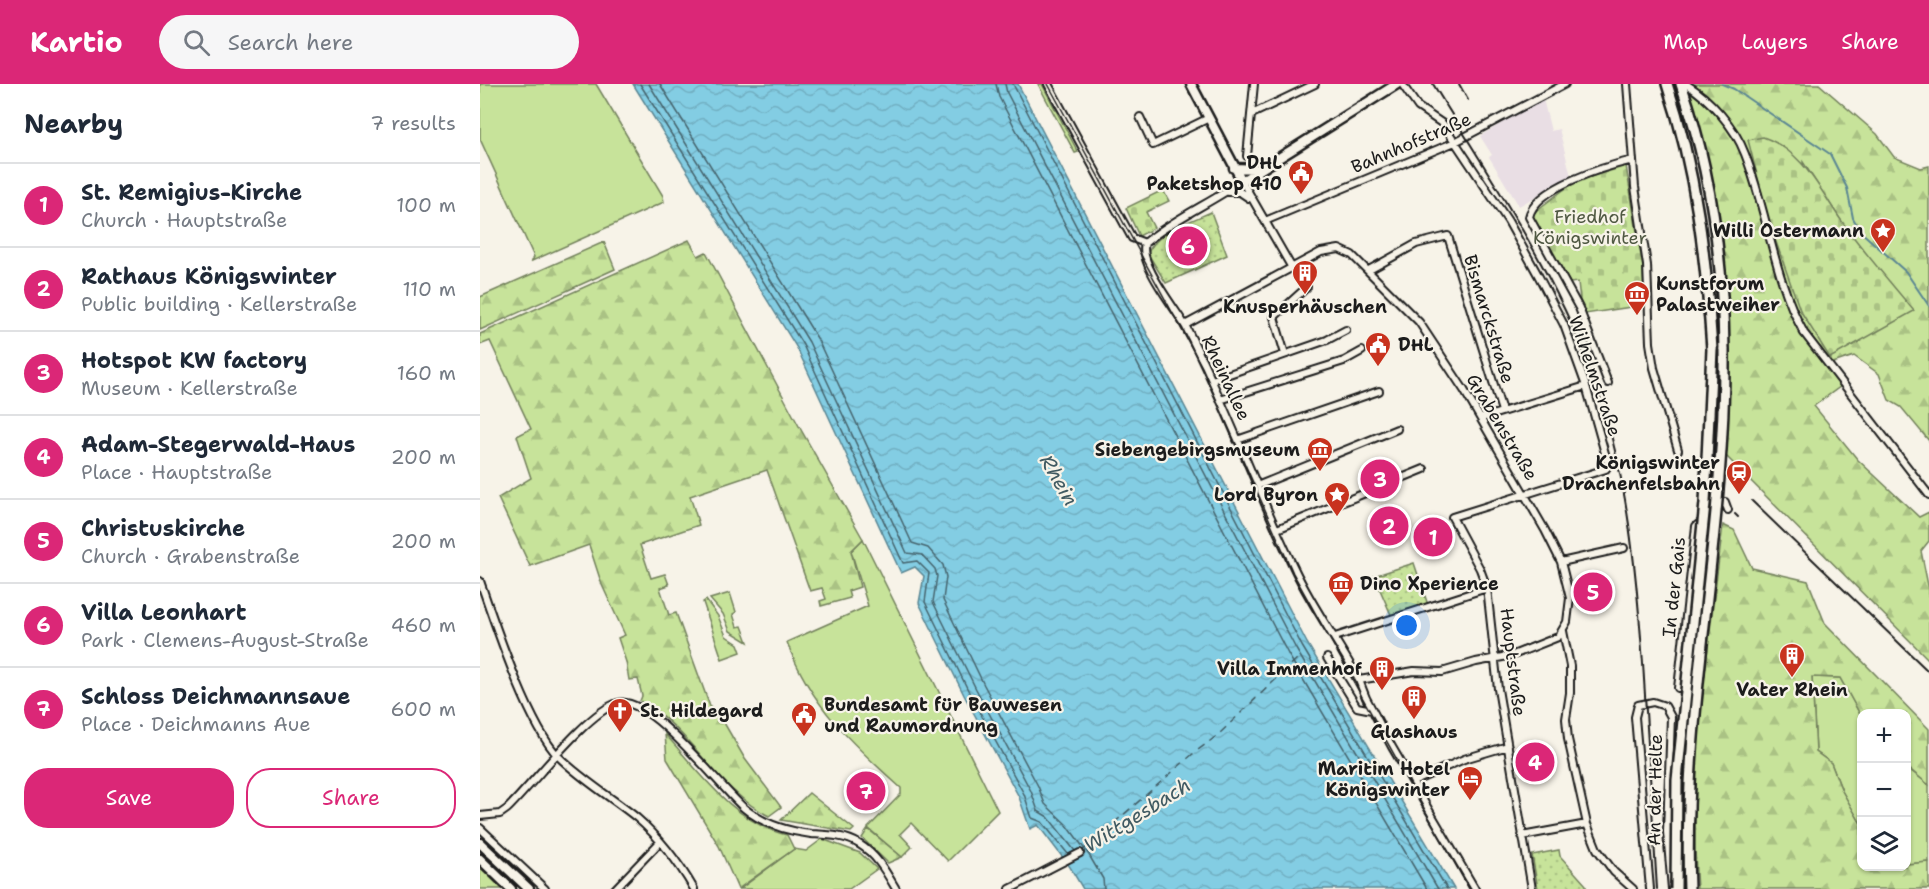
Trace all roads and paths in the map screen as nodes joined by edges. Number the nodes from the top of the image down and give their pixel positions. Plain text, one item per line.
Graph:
1 (1048, 84) edge
2 (1191, 84) edge
3 (1254, 84) edge
4 (1315, 84) edge
5 (1397, 84) edge
6 (1402, 84) edge
7 (1565, 84) edge
8 (1627, 84) edge
9 (1667, 84) edge
10 (1683, 84) edge
11 (1252, 114) junction
12 (1140, 117) dead end
13 (1209, 118) junction
14 (1456, 141) junction
15 (1247, 156) dead end
16 (1633, 160) junction
17 (1234, 168) junction
18 (1260, 169) junction
19 (1242, 182) junction
20 (1228, 192) junction
21 (1254, 202) junction
22 (1265, 221) junction
23 (1145, 243) junction
24 (1292, 268) junction
25 (1369, 270) junction
26 (1307, 287) dead end
27 (1185, 325) junction
28 (1346, 330) dead end
29 (1362, 351) dead end
30 (1285, 354) junction
31 (1212, 380) junction
32 (1608, 383) dead end
33 (1586, 386) junction
34 (1379, 391) dead end
35 (1220, 399) junction
36 (1502, 411) junction
37 (1482, 418) junction
38 (1397, 429) dead end
39 (1238, 440) junction
40 (1678, 450) dead end
41 (1424, 469) dead end
42 (1257, 486) junction
43 (1525, 493) junction
44 (1929, 495) edge
45 (1728, 510) dead end
46 (1277, 529) junction
47 (1624, 548) dead end
48 (1561, 562) junction
49 (480, 581) edge
50 (1488, 588) junction
51 (1563, 631) junction
52 (1335, 637) junction
53 (1327, 658) dead end
54 (1494, 659) junction
55 (1359, 680) junction
56 (1678, 688) dead end
57 (1350, 697) junction
58 (1365, 698) junction
59 (1372, 710) junction
60 (1508, 746) junction
61 (556, 754) junction
62 (1413, 782) junction
63 (480, 816) edge
64 (1587, 824) junction
65 (480, 828) edge
66 (1522, 836) junction
67 (660, 842) junction
68 (480, 843) edge
69 (1080, 853) dead end
70 (480, 859) edge
71 (512, 889) edge
72 (529, 889) edge
73 (545, 889) edge
74 (615, 889) edge
75 (694, 889) edge
76 (896, 889) edge
77 (1010, 889) edge
78 (1474, 889) edge
79 (1532, 889) edge
80 (1633, 889) edge
81 (1650, 889) edge
82 (1674, 889) edge
83 (1689, 889) edge

1 - 23 street
2 - 13 main road
3 - 11 street
4 - 11 street
5 - 18 main road
6 - 14 street, Wilhelmstraße
7 - 14 street, Bahnhofstraße
8 - 16 street
9 - 82 highway, bridge
10 - 44 street
10 - 83 highway, bridge
11 - 15 street
12 - 13 street
13 - 17 main road
14 - 22 street, Bahnhofstraße
14 - 33 street, Wilhelmstraße
16 - 32 street
16 - 40 street
17 - 18 main road
17 - 19 main road
18 - 19 main road
19 - 20 street
19 - 21 street
20 - 21 street
20 - 23 street
21 - 22 street
22 - 24 street
23 - 27 street, Rheinallee
24 - 25 street, Grabenstraße
24 - 27 street
25 - 36 street, Bismarckstraße
25 - 37 street, Grabenstraße
26 - 30 street
27 - 31 street, Rheinallee
28 - 30 street
29 - 35 street
30 - 31 street
31 - 35 street, Rheinallee
33 - 36 street
33 - 43 street, Wilhelmstraße
34 - 39 street
35 - 39 street, Rheinallee
36 - 37 street
37 - 43 street, Grabenstraße
38 - 42 street
39 - 42 street, Rheinallee
41 - 46 street
42 - 46 street, Rheinallee
43 - 48 street, Grabenstraße
43 - 50 street, Hauptstraße
45 - 56 street, In der Gais
46 - 52 street, Rheinallee
47 - 48 street
48 - 51 street, Grabenstraße
49 - 61 street
50 - 52 street
50 - 54 street, Hauptstraße
51 - 54 street
51 - 64 street
52 - 55 street, Rheinallee
53 - 57 street, Rheinallee
54 - 55 street
54 - 60 street, Hauptstraße
55 - 58 street, Rheinallee
57 - 58 street
57 - 59 street, Rheinallee
58 - 59 street, Rheinallee
59 - 62 street, Rheinallee
60 - 62 street
60 - 66 street, Hauptstraße
61 - 63 street
61 - 67 street
61 - 76 street
62 - 78 street, Rheinallee
64 - 66 street
64 - 80 street
65 - 73 street
66 - 79 street, Hauptstraße
67 - 74 street
67 - 75 street
68 - 72 main road
69 - 77 street
70 - 71 main road
81 - 82 street, An der Helte

